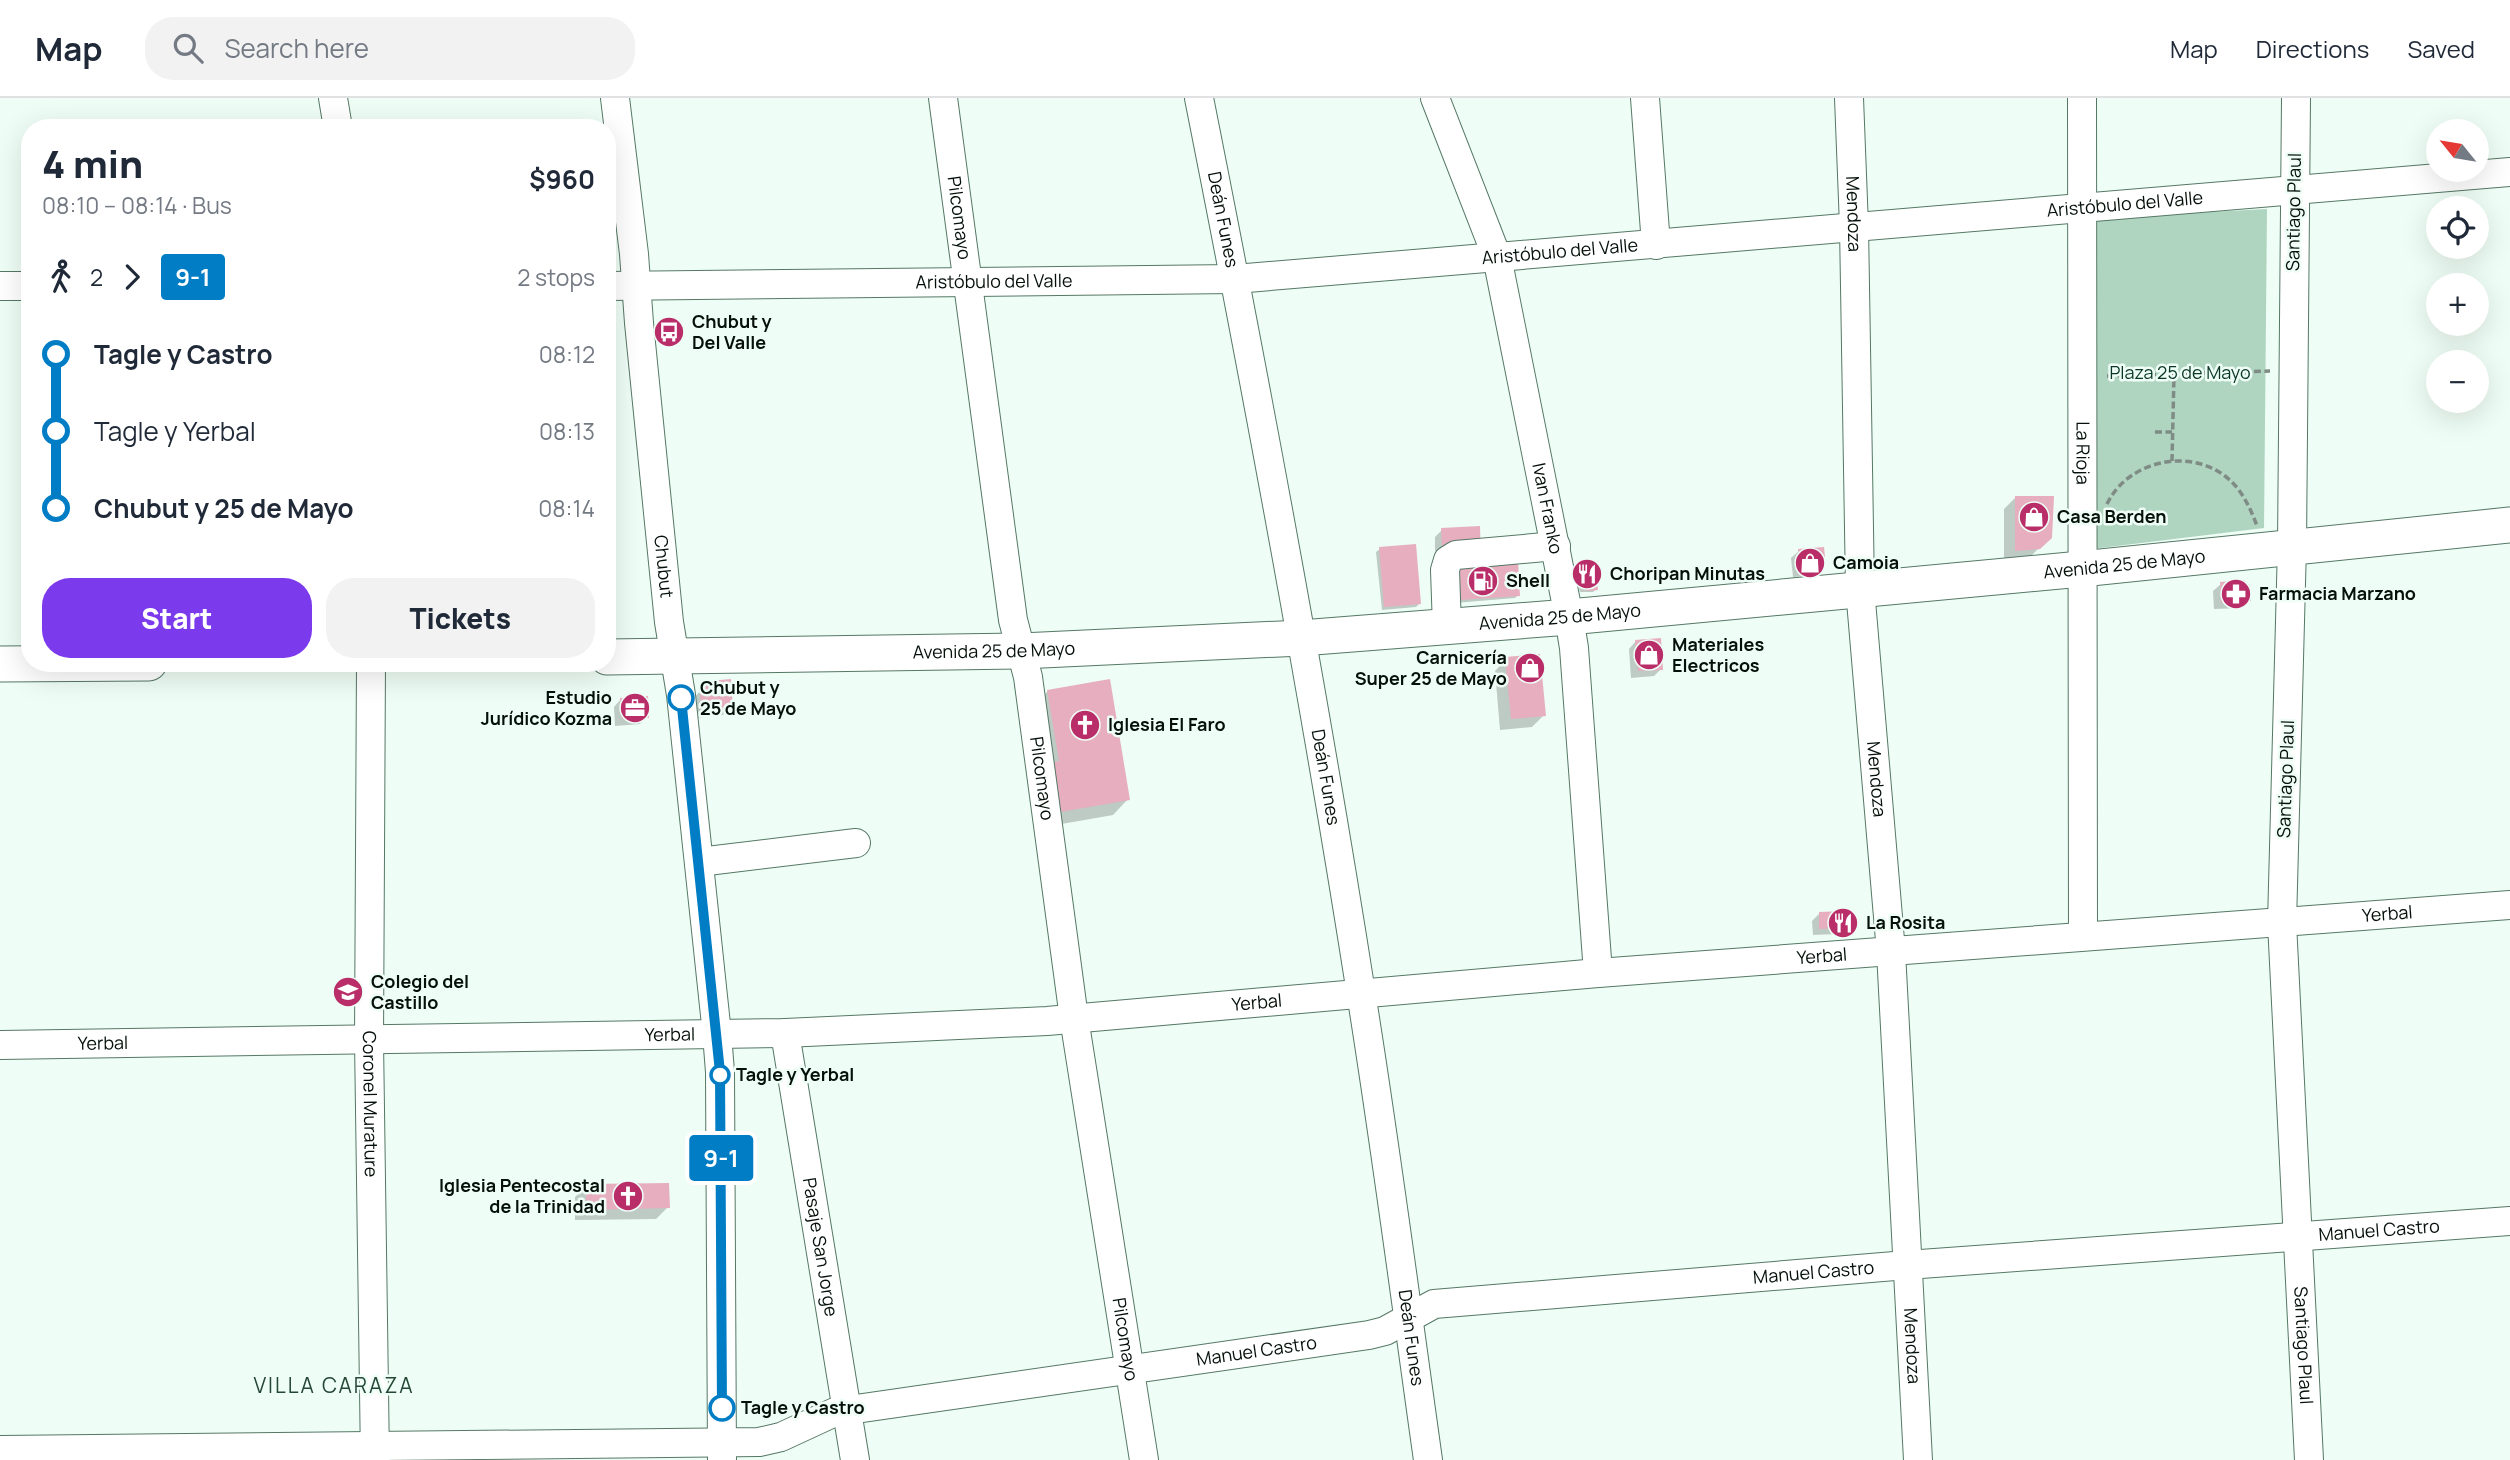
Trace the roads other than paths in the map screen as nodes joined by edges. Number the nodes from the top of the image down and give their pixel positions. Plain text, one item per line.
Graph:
1 (333, 98) edge
2 (615, 98) edge
3 (943, 98) edge
4 (1199, 98) edge
5 (1435, 98) edge
6 (1645, 98) edge
7 (1849, 98) edge
8 (2082, 98) edge
9 (2296, 98) edge
10 (336, 119) edge
11 (2510, 172) edge
12 (2295, 188) junction
13 (2084, 207) junction
14 (1854, 226) junction
15 (1656, 245) junction
16 (1497, 257) junction
17 (1235, 279) junction
18 (967, 282) junction
19 (0, 286) edge
20 (21, 286) edge
21 (616, 286) edge
22 (636, 286) junction
23 (2510, 525) edge
24 (1556, 546) junction
25 (2279, 547) junction
26 (2081, 569) junction
27 (1860, 589) junction
28 (1569, 617) junction
29 (1447, 626) junction
30 (1300, 638) junction
31 (1021, 651) junction
32 (675, 656) junction
33 (616, 657) edge
34 (0, 664) edge
35 (21, 664) edge
36 (371, 672) edge
37 (856, 843) dead end
38 (699, 862) junction
39 (2510, 905) edge
40 (2282, 923) junction
41 (2082, 936) junction
42 (1891, 952) junction
43 (1598, 972) junction
44 (1361, 993) junction
45 (1074, 1018) junction
46 (785, 1033) junction
47 (717, 1034) junction
48 (369, 1040) junction
49 (0, 1045) edge
50 (2510, 1221) edge
51 (2297, 1237) junction
52 (1907, 1265) junction
53 (1408, 1318) junction
54 (1131, 1370) junction
55 (849, 1410) junction
56 (0, 1451) edge
57 (722, 1452) edge
58 (375, 1453) edge
59 (855, 1460) edge
60 (1143, 1460) edge
61 (1429, 1460) edge
62 (1917, 1460) edge
63 (2309, 1460) edge

1 - 10 street
2 - 22 street, Chubut
3 - 18 street, Pilcomayo
4 - 17 street, Deán Funes
5 - 16 street, Ivan Franko
6 - 15 street
7 - 14 street, Mendoza
8 - 13 street, La Rioja
9 - 12 street, Santiago Plaul
11 - 12 street, Aristóbulo del Valle
12 - 13 street, Aristóbulo del Valle
12 - 25 street, Santiago Plaul
13 - 14 street, Aristóbulo del Valle
13 - 26 street, La Rioja
14 - 15 street, Aristóbulo del Valle
14 - 27 street, Mendoza
15 - 16 street, Aristóbulo del Valle
16 - 17 street, Aristóbulo del Valle
16 - 24 street, Ivan Franko
17 - 18 street, Aristóbulo del Valle
17 - 30 street, Deán Funes
18 - 22 street, Aristóbulo del Valle
18 - 31 street, Pilcomayo
19 - 20 street
21 - 22 street, Aristóbulo del Valle
22 - 32 street, Chubut
23 - 25 main road, Avenida 25 de Mayo
24 - 28 street, Ivan Franko
24 - 29 street
25 - 26 main road, Avenida 25 de Mayo
25 - 40 street, Santiago Plaul
26 - 27 main road, Avenida 25 de Mayo
26 - 41 street, La Rioja
27 - 28 main road, Avenida 25 de Mayo
27 - 42 street, Mendoza
28 - 29 main road, Avenida 25 de Mayo
28 - 43 street, Ivan Franko
29 - 30 main road, Avenida 25 de Mayo
30 - 31 main road, Avenida 25 de Mayo
30 - 44 street, Deán Funes
31 - 32 main road, Avenida 25 de Mayo
31 - 45 street, Pilcomayo
32 - 33 main road, Avenida 25 de Mayo
32 - 38 street, Chubut
34 - 35 main road
36 - 48 street, Coronel Murature
37 - 38 street
38 - 47 street, Chubut
39 - 40 street, Yerbal
40 - 41 street, Yerbal
40 - 51 street, Santiago Plaul
41 - 42 street, Yerbal
42 - 43 street, Yerbal
42 - 52 street, Mendoza
43 - 44 street, Yerbal
44 - 45 street, Yerbal
44 - 53 street, Deán Funes
45 - 46 street, Yerbal
45 - 54 street, Pilcomayo
46 - 47 street, Yerbal
46 - 55 street, Pasaje San Jorge
47 - 48 street, Yerbal
47 - 57 street, Chubut
48 - 49 street, Yerbal
48 - 58 street, Coronel Murature
50 - 51 street, Manuel Castro
51 - 52 street, Manuel Castro
51 - 63 street, Santiago Plaul
52 - 53 street, Manuel Castro
52 - 62 street, Mendoza
53 - 54 street, Manuel Castro
53 - 61 street, Deán Funes
54 - 55 street, Manuel Castro
54 - 60 street, Pilcomayo
55 - 57 street, Manuel Castro
55 - 59 street, Pasaje San Jorge
56 - 58 street, Manuel Castro
57 - 58 street, Manuel Castro

